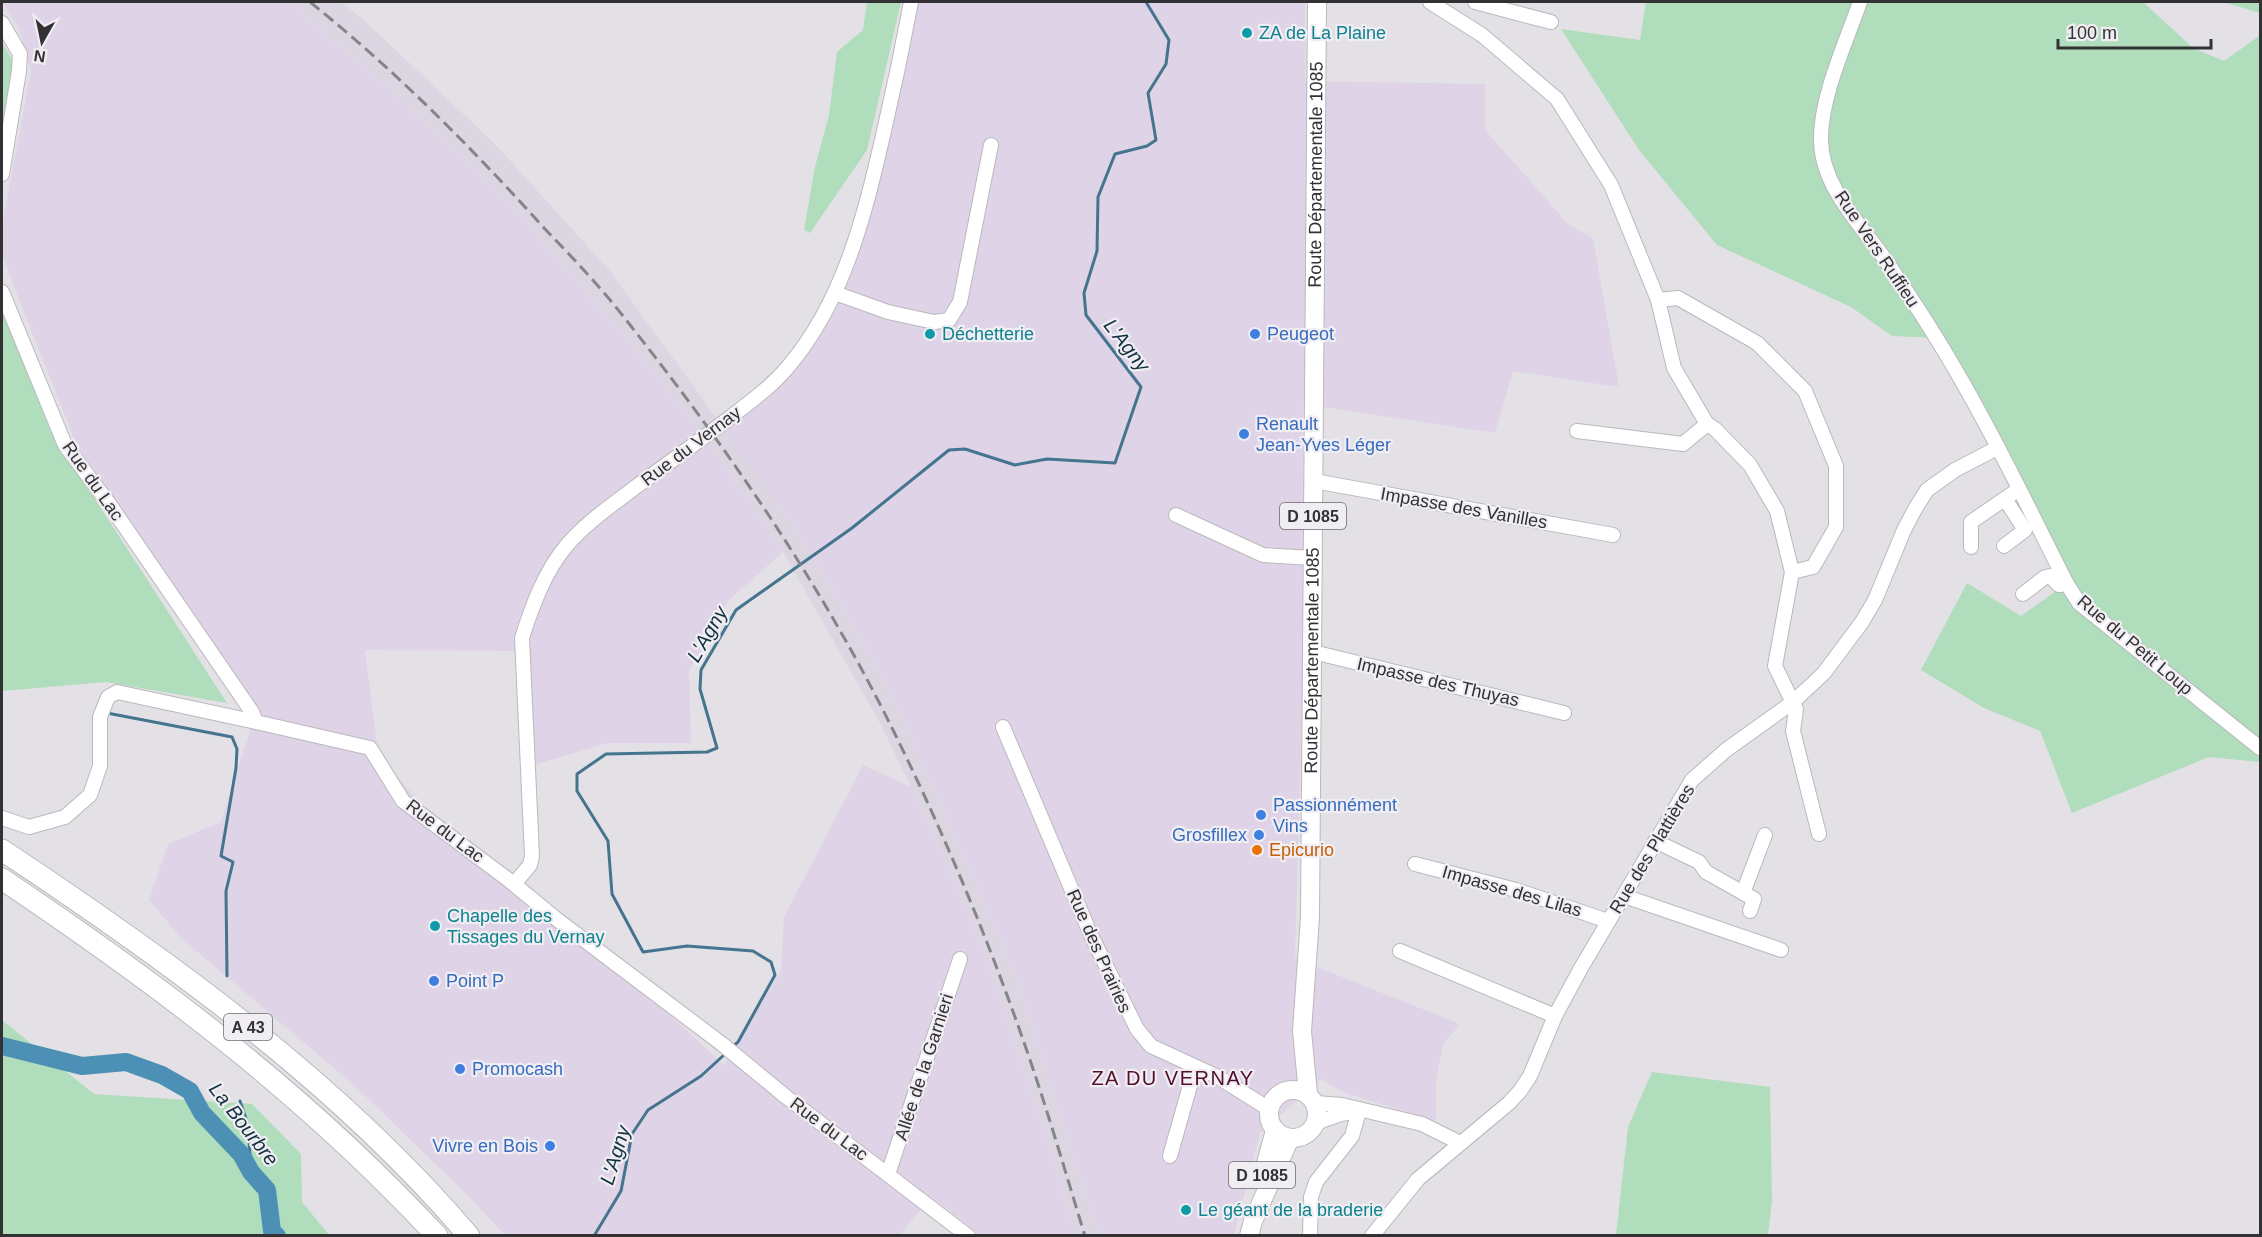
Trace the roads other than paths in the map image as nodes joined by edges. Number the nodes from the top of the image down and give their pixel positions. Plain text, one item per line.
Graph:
1 (910, 2) edge
2 (1317, 2) edge
3 (1430, 2) edge
4 (1475, 2) edge
5 (1860, 2) edge
6 (1551, 22) dead end
7 (2, 23) edge
8 (992, 145) dead end
9 (2, 174) edge
10 (2, 292) edge
11 (835, 293) junction
12 (1658, 300) junction
13 (1707, 423) junction
14 (1577, 431) dead end
15 (1997, 448) junction
16 (1314, 481) junction
17 (2019, 489) junction
18 (2005, 499) junction
19 (1176, 515) dead end
20 (1613, 535) dead end
21 (2004, 546) dead end
22 (1971, 547) dead end
23 (1313, 558) junction
24 (1792, 572) junction
25 (2067, 584) junction
26 (2023, 594) dead end
27 (1312, 652) junction
28 (1793, 702) junction
29 (1564, 713) dead end
30 (256, 722) junction
31 (1003, 727) dead end
32 (2260, 748) edge
33 (2, 818) edge
34 (1819, 834) dead end
35 (1766, 835) dead end
36 (1655, 841) junction
37 (2, 850) edge
38 (1414, 864) dead end
39 (2, 879) edge
40 (514, 884) junction
41 (1743, 893) junction
42 (1623, 896) junction
43 (1750, 911) dead end
44 (1608, 921) junction
45 (1780, 950) dead end
46 (1400, 951) dead end
47 (960, 959) dead end
48 (1555, 1016) junction
49 (1302, 1031) junction
50 (1195, 1068) junction
51 (1288, 1090) junction
52 (1312, 1099) junction
53 (1269, 1108) junction
54 (1359, 1111) junction
55 (1316, 1123) junction
56 (1282, 1134) junction
57 (1460, 1143) junction
58 (1170, 1156) dead end
59 (888, 1174) junction
60 (1251, 1228) edge
61 (437, 1236) edge
62 (469, 1236) edge
63 (968, 1236) edge
64 (1310, 1236) edge
65 (1372, 1236) edge

1 - 11 street, Rue du Vernay
2 - 16 main road, Route Départementale 1085 / D 1085
3 - 12 street
4 - 6 street
5 - 15 street, Rue Vers Ruffieu
7 - 9 street
8 - 11 street
10 - 30 street, Rue du Lac
11 - 40 street, Rue du Vernay
12 - 13 street
12 - 24 street
13 - 14 street
13 - 24 street
15 - 17 street, Rue Vers Ruffieu
15 - 28 street, Rue des Plattières
16 - 20 street, Impasse des Vanilles
16 - 23 main road, Route Départementale 1085 / D 1085
17 - 18 street
17 - 25 street, Rue du Petit Loup
18 - 21 street
18 - 22 street
19 - 23 street
23 - 27 main road, Route Départementale 1085 / D 1085
24 - 28 street
25 - 26 street
25 - 32 street, Rue du Petit Loup
27 - 29 street, Impasse des Thuyas
27 - 49 main road, Route Départementale 1085 / D 1085
28 - 34 street
28 - 36 street, Rue des Plattières
30 - 33 street
30 - 40 street, Rue du Lac
31 - 50 street, Rue des Prairies
35 - 41 street
36 - 41 street
36 - 42 street, Rue des Plattières
37 - 62 highway, A 43
38 - 44 street, Impasse des Lilas
39 - 61 highway, A 43
40 - 59 street, Rue du Lac
41 - 43 street
42 - 44 street, Rue des Plattières
42 - 45 street
44 - 48 street, Rue des Plattières
46 - 48 street
47 - 59 street, Allée de la Garnieri
48 - 57 street, Rue des Plattières
49 - 51 main road, D 1085
49 - 52 main road, D 1085
50 - 53 street, Rue des Prairies
50 - 58 street
51 - 52 main road
51 - 53 main road
52 - 54 street
52 - 55 main road
53 - 56 main road
54 - 55 street
54 - 57 street
54 - 64 street
55 - 56 main road
56 - 60 main road, D 1085
57 - 65 street, Rue des Plattières
59 - 63 street, Rue du Lac

